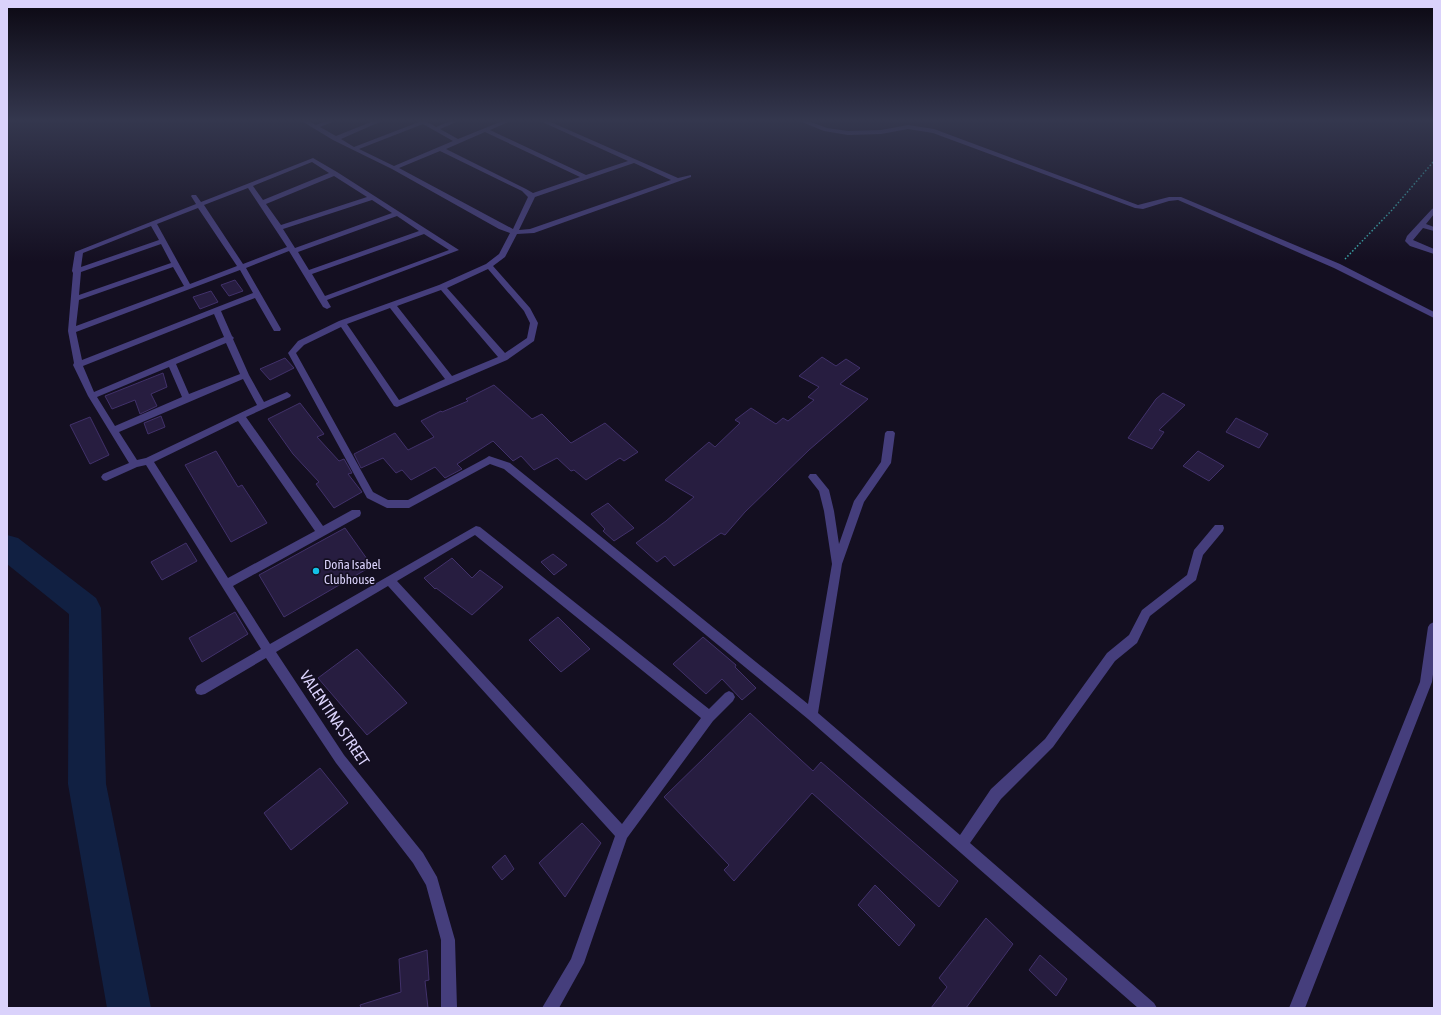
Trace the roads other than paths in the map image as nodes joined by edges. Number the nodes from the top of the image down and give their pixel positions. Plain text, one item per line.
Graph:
1 (294, 167) edge
2 (325, 167) edge
3 (478, 167) edge
4 (564, 167) edge
5 (616, 167) edge
6 (648, 167) edge
7 (1031, 167) edge
8 (394, 168) edge
9 (335, 173) junction
10 (689, 176) dead end
11 (586, 178) junction
12 (677, 180) junction
13 (249, 185) junction
14 (194, 196) dead end
15 (532, 196) junction
16 (371, 198) junction
17 (262, 203) junction
18 (199, 204) junction
19 (1434, 210) edge
20 (398, 214) junction
21 (153, 223) junction
22 (1421, 225) junction
23 (279, 228) junction
24 (1434, 230) edge
25 (425, 231) junction
26 (514, 232) junction
27 (163, 241) junction
28 (292, 249) junction
29 (1434, 252) edge
30 (174, 264) junction
31 (241, 266) junction
32 (489, 266) junction
33 (76, 271) junction
34 (308, 273) junction
35 (188, 287) junction
36 (442, 287) junction
37 (257, 294) junction
38 (75, 299) junction
39 (323, 299) junction
40 (392, 305) junction
41 (327, 308) dead end
42 (216, 310) junction
43 (1434, 315) edge
44 (342, 324) junction
45 (277, 329) dead end
46 (72, 331) junction
47 (230, 338) junction
48 (504, 358) junction
49 (171, 363) junction
50 (78, 365) junction
51 (245, 375) junction
52 (450, 380) junction
53 (287, 395) dead end
54 (92, 396) junction
55 (187, 398) junction
56 (262, 406) junction
57 (240, 416) junction
58 (114, 430) junction
59 (890, 433) dead end
60 (148, 461) junction
61 (135, 464) junction
62 (106, 477) dead end
63 (813, 477) dead end
64 (356, 513) dead end
65 (1219, 528) dead end
66 (321, 531) junction
67 (836, 564) junction
68 (389, 580) junction
69 (227, 584) junction
70 (1434, 627) edge
71 (269, 652) junction
72 (201, 690) dead end
73 (729, 697) dead end
74 (812, 715) junction
75 (709, 716) junction
76 (622, 834) junction
77 (961, 844) junction
78 (450, 1008) edge
79 (550, 1008) edge
80 (1150, 1008) edge
81 (1297, 1008) edge

1 - 13 street
2 - 9 street
3 - 15 street
4 - 11 street
5 - 11 street
6 - 12 street
7 - 43 street
8 - 26 street
9 - 16 street
9 - 17 street
10 - 12 street
11 - 15 street
12 - 26 street
13 - 17 street
13 - 18 street
14 - 18 street
15 - 26 street
16 - 20 street
16 - 23 street
17 - 23 street
18 - 21 street
18 - 31 street
19 - 22 street
20 - 25 street
20 - 28 street
21 - 27 street
21 - 33 street
22 - 24 street
22 - 29 street
23 - 28 street
25 - 34 street
25 - 39 street
26 - 32 street
27 - 30 street
27 - 33 street
28 - 31 street
28 - 34 street
30 - 35 street
30 - 38 street
31 - 35 street
31 - 37 street
32 - 36 street
32 - 48 street
33 - 38 street
34 - 39 street
35 - 46 street
36 - 40 street
36 - 48 street
37 - 42 street
37 - 45 street
38 - 46 street
39 - 41 street
40 - 44 street
40 - 52 street
42 - 47 street
42 - 50 street
44 - 52 street
44 - 74 street
46 - 50 street
47 - 49 street
47 - 51 street
48 - 52 street
49 - 54 street
49 - 55 street
50 - 54 street
51 - 55 street
51 - 56 street
53 - 56 street
54 - 58 street
55 - 58 street
56 - 57 street
57 - 60 street
57 - 66 street
58 - 61 street
59 - 67 street
60 - 61 street
60 - 69 street, VALENTINA STREET
61 - 62 street
63 - 67 street
64 - 66 street
65 - 77 street
66 - 69 street
67 - 74 street
68 - 71 street
68 - 75 street
68 - 76 street
69 - 71 street, VALENTINA STREET
70 - 81 street
71 - 72 street
71 - 78 street, VALENTINA STREET
73 - 75 street
74 - 77 street
75 - 76 street
76 - 79 street
77 - 80 street

